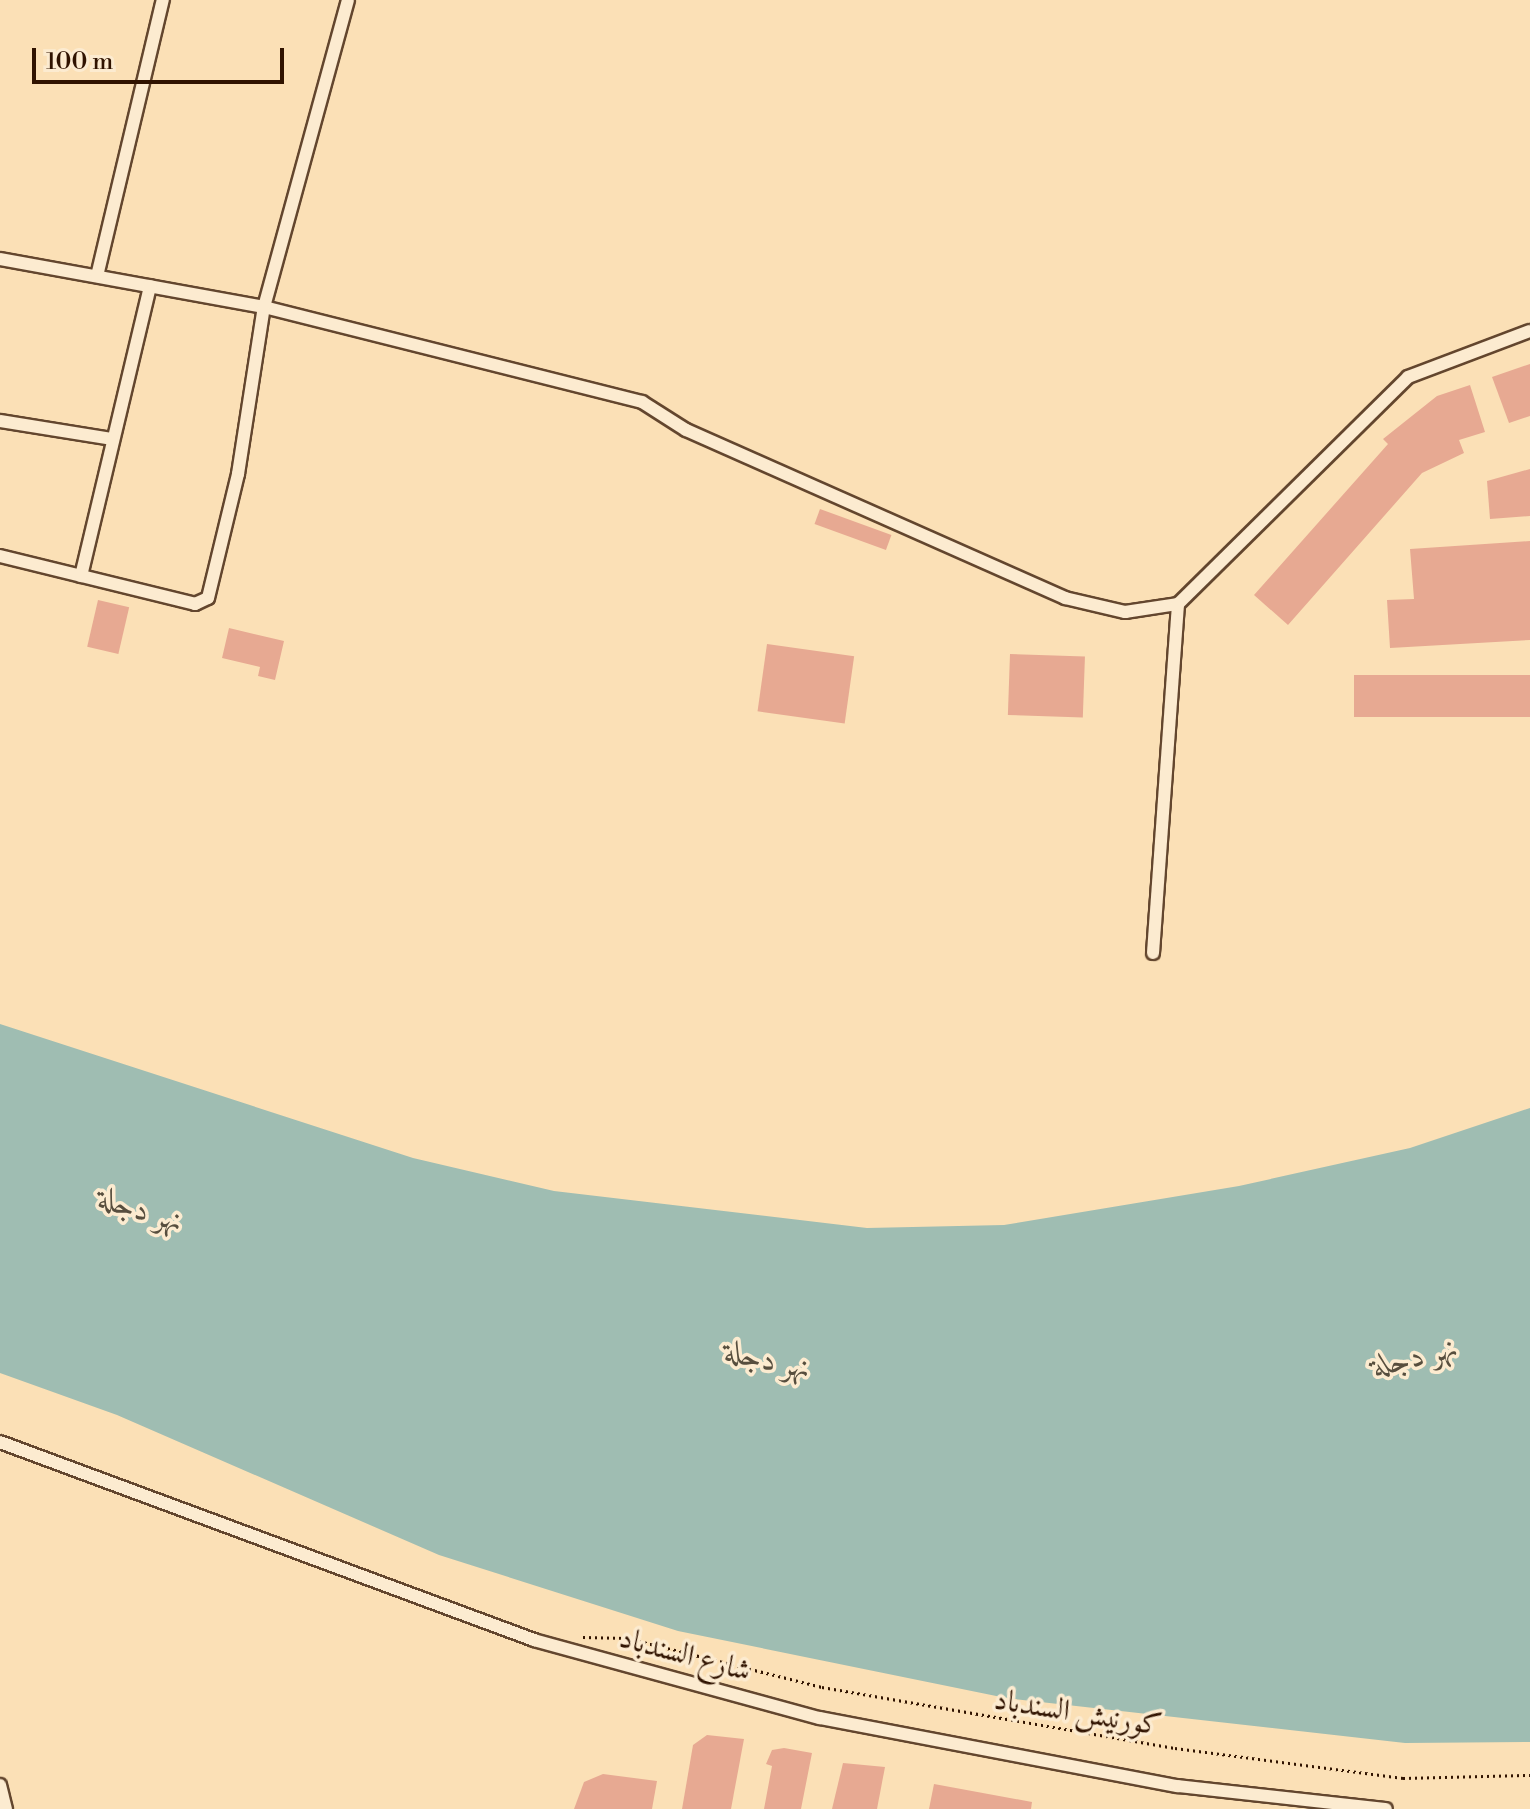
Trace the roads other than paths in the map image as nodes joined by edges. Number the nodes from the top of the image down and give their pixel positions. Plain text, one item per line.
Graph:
1 (163, 0) edge
2 (348, 0) edge
3 (2, 259) edge
4 (0, 273) edge
5 (97, 276) junction
6 (150, 286) junction
7 (264, 307) junction
8 (1530, 331) edge
9 (0, 421) edge
10 (112, 439) junction
11 (0, 556) edge
12 (81, 576) junction
13 (1178, 604) junction
14 (1153, 953) dead end
15 (0, 1442) edge
16 (0, 1785) edge
17 (6, 1809) edge
18 (1386, 1809) edge

1 - 5 street
2 - 7 street
3 - 4 street
3 - 5 street
5 - 6 street
6 - 7 street
6 - 10 street
7 - 12 street
7 - 13 street
8 - 13 street
9 - 10 street
10 - 12 street
11 - 12 street
13 - 14 street
15 - 18 street, شارع السندباد
16 - 17 street

